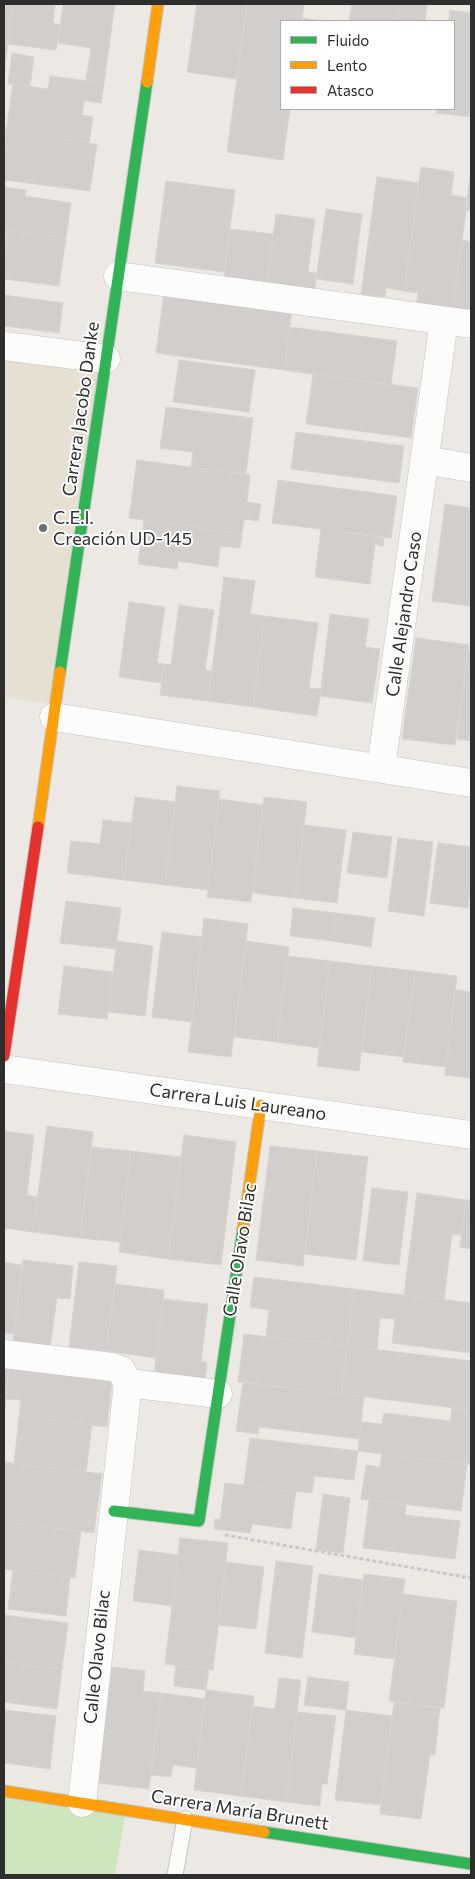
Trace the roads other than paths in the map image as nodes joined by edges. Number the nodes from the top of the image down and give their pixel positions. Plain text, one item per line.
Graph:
1 (158, 4) edge
2 (118, 276) junction
3 (444, 321) junction
4 (471, 324) edge
5 (4, 346) edge
6 (106, 358) junction
7 (425, 460) junction
8 (471, 468) edge
9 (54, 717) junction
10 (381, 768) junction
11 (471, 783) edge
12 (4, 1056) edge
13 (4, 1069) edge
14 (261, 1105) junction
15 (471, 1135) edge
16 (4, 1354) edge
17 (128, 1383) junction
18 (218, 1394) junction
19 (114, 1511) junction
20 (4, 1791) edge
21 (82, 1803) junction
22 (184, 1819) junction
23 (471, 1862) edge
24 (175, 1875) edge

1 - 2 street, Carrera Jacobo Danke
2 - 3 street
2 - 6 street, Carrera Jacobo Danke
3 - 4 street
3 - 7 street, Calle Alejandro Caso
5 - 6 street
6 - 9 street, Carrera Jacobo Danke
7 - 8 street
7 - 10 street, Calle Alejandro Caso
9 - 10 street
9 - 12 street, Carrera Jacobo Danke
10 - 11 street
13 - 14 street, Carrera Luis Laureano
14 - 15 street, Carrera Luis Laureano
14 - 18 street, Calle Olavo Bilac
16 - 17 street
17 - 18 street
17 - 19 street, Calle Olavo Bilac
18 - 19 street, Calle Olavo Bilac
19 - 21 street, Calle Olavo Bilac
20 - 21 street, Carrera María Brunett
21 - 22 street, Carrera María Brunett
22 - 23 street, Carrera María Brunett
22 - 24 lane

